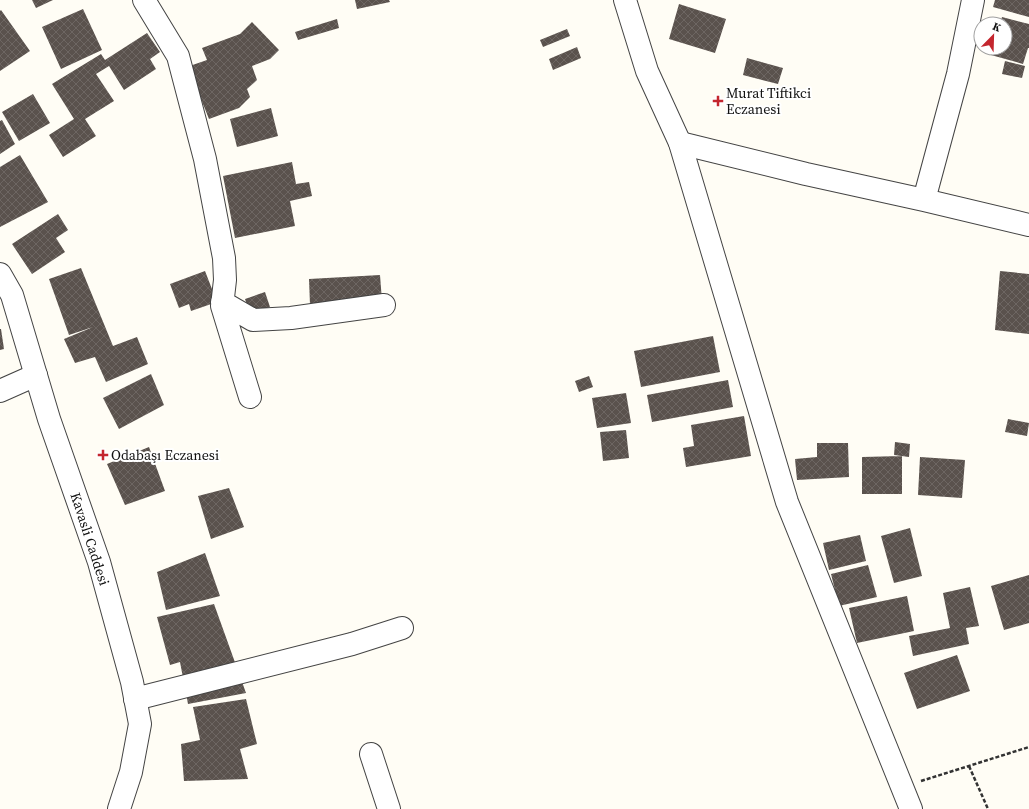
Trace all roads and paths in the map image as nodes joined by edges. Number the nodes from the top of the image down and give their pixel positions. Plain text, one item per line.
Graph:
1 (144, 0) edge
2 (625, 0) edge
3 (973, 0) edge
4 (680, 143) junction
5 (924, 200) junction
6 (1029, 225) edge
7 (0, 274) edge
8 (222, 302) junction
9 (384, 305) dead end
10 (36, 375) junction
11 (0, 391) edge
12 (250, 397) dead end
13 (402, 628) dead end
14 (135, 699) junction
15 (1029, 747) edge
16 (371, 754) dead end
17 (969, 766) junction
18 (902, 787) junction
19 (119, 809) edge
20 (389, 809) edge
21 (911, 809) edge
22 (988, 809) edge

1 - 8 street
2 - 4 street
3 - 5 street
4 - 5 street
4 - 18 street
5 - 6 street
7 - 10 street, Kavasli Caddesi
8 - 9 street
8 - 12 street
10 - 11 street
10 - 14 street, Kavasli Caddesi
13 - 14 street
14 - 19 street, Kavasli Caddesi
15 - 17 path
16 - 20 street
17 - 18 path
17 - 22 path
18 - 21 street

